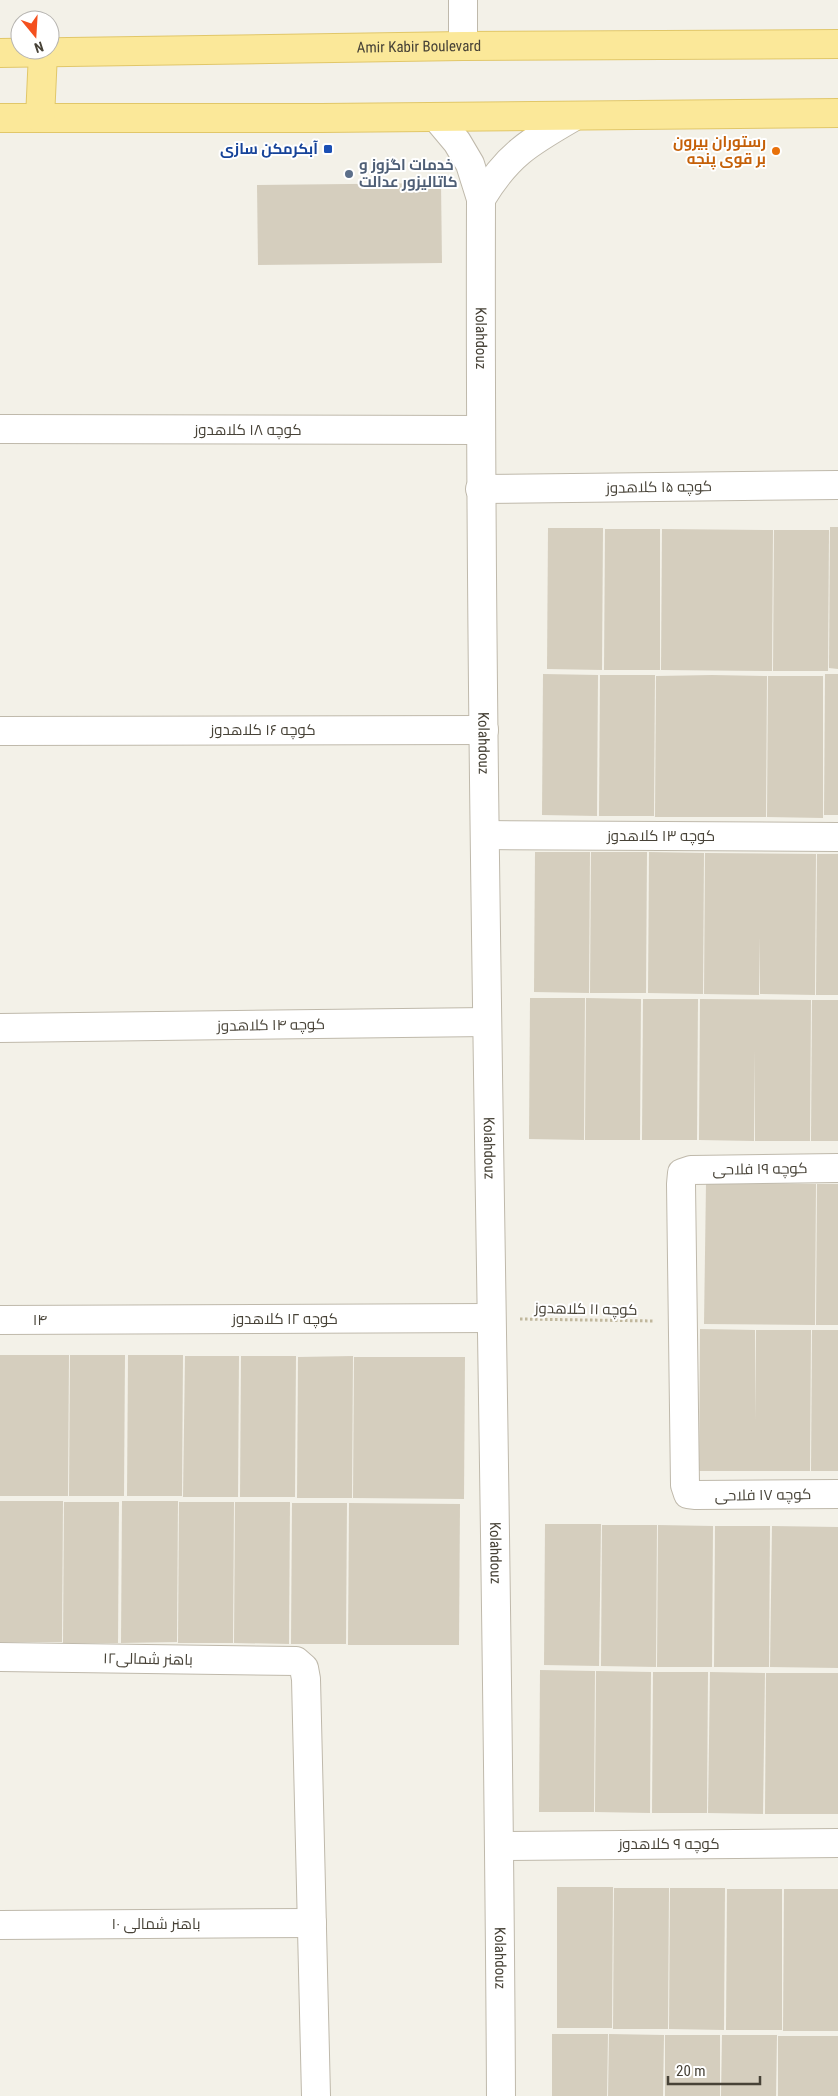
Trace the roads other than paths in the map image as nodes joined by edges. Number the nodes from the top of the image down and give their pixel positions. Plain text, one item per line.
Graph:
1 (463, 0) edge
2 (838, 44) edge
3 (463, 46) junction
4 (60, 53) edge
5 (43, 60) edge
6 (838, 113) edge
7 (575, 116) junction
8 (436, 117) junction
9 (0, 118) edge
10 (40, 118) junction
11 (480, 199) junction
12 (8, 429) edge
13 (480, 430) junction
14 (838, 485) edge
15 (480, 489) junction
16 (0, 730) edge
17 (484, 730) junction
18 (484, 835) junction
19 (838, 837) edge
20 (487, 1022) junction
21 (0, 1028) edge
22 (838, 1168) edge
23 (490, 1318) junction
24 (0, 1320) edge
25 (79, 1320) joint
26 (688, 1494) joint
27 (838, 1494) edge
28 (0, 1657) edge
29 (838, 1843) edge
30 (500, 1846) junction
31 (312, 1923) junction
32 (0, 1925) edge
33 (316, 2096) edge
34 (501, 2096) edge

1 - 3 street
2 - 3 main road, Amir Kabir Boulevard
3 - 4 main road, Amir Kabir Boulevard
5 - 10 main road
6 - 7 main road
7 - 8 main road
7 - 11 street
8 - 10 main road
8 - 11 street, Kolahdouz
9 - 10 main road
11 - 13 street, Kolahdouz
12 - 13 street, کوچه ۱۸ کلاهدوز
13 - 15 street, Kolahdouz
14 - 15 street, کوچه ۱۵ کلاهدوز
15 - 17 street, Kolahdouz
16 - 17 street, کوچه ۱۶ کلاهدوز
17 - 18 street, Kolahdouz
18 - 19 street, کوچه ۱۳ کلاهدوز
18 - 20 street, Kolahdouz
20 - 21 street, کوچه ۱۴ کلاهدوز
20 - 23 street, Kolahdouz
22 - 26 street, کوچه ۱۹ فلاحی
23 - 25 street, کوچه ۱۲ کلاهدوز
23 - 30 street, Kolahdouz
24 - 25 street, ۱۴
26 - 27 street, کوچه ۱۷ فلاحی
28 - 31 street, باهنر شمالی۱۲
29 - 30 street, کوچه ۹ کلاهدوز
30 - 34 street, Kolahdouz
31 - 32 street, ۱۰ باهنر شمالی
31 - 33 street

